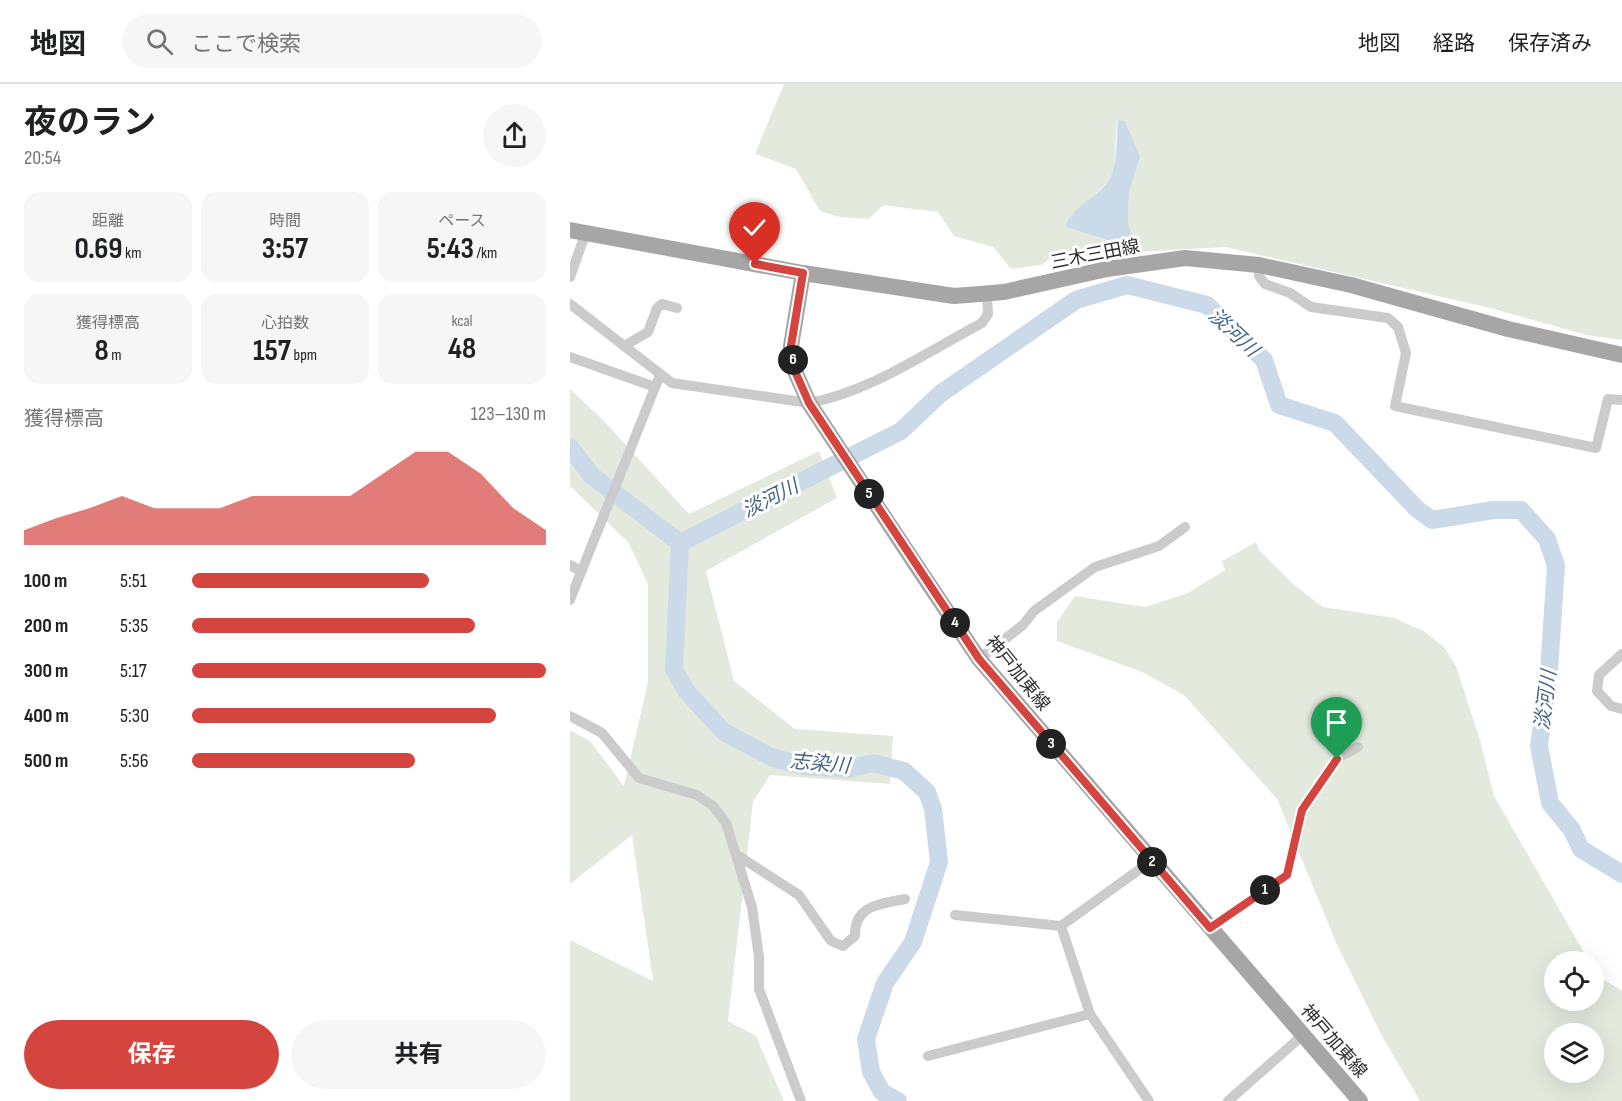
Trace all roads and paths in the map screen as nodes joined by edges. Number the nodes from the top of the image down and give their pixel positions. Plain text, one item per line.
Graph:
1 (578, 231) edge
2 (1259, 265) junction
3 (803, 273) junction
4 (570, 277) edge
5 (987, 295) junction
6 (570, 304) edge
7 (677, 308) dead end
8 (624, 346) junction
9 (1622, 355) edge
10 (570, 357) edge
11 (660, 375) junction
12 (655, 387) junction
13 (1622, 400) edge
14 (809, 403) junction
15 (1185, 527) dead end
16 (570, 565) edge
17 (581, 571) junction
18 (570, 600) edge
19 (1622, 654) edge
20 (979, 659) junction
21 (1622, 709) edge
22 (570, 716) edge
23 (1358, 747) dead end
24 (737, 855) junction
25 (1151, 861) junction
26 (905, 899) dead end
27 (955, 915) dead end
28 (1061, 926) junction
29 (1210, 928) junction
30 (1090, 1014) junction
31 (1303, 1035) junction
32 (928, 1056) dead end
33 (801, 1101) edge
34 (1149, 1101) edge
35 (1228, 1101) edge
36 (1360, 1101) edge

1 - 3 main road, 三木三田線
1 - 4 street
2 - 5 main road, 三木三田線
2 - 9 main road, 三木三田線
2 - 13 street
3 - 5 main road, 三木三田線
3 - 14 main road, 神戸加東線
5 - 14 street
6 - 8 street
7 - 8 street
8 - 11 street
10 - 12 street
11 - 12 street
11 - 14 street
12 - 17 street
14 - 20 main road, 神戸加東線
15 - 20 street
16 - 17 street
17 - 18 street
19 - 21 street
20 - 25 main road, 神戸加東線
22 - 24 street
23 - 29 street
24 - 26 street
24 - 33 street
25 - 28 street
25 - 29 main road, 神戸加東線
27 - 28 street
28 - 30 street
29 - 31 main road, 神戸加東線
30 - 32 street
30 - 34 street
31 - 35 street
31 - 36 main road, 神戸加東線

